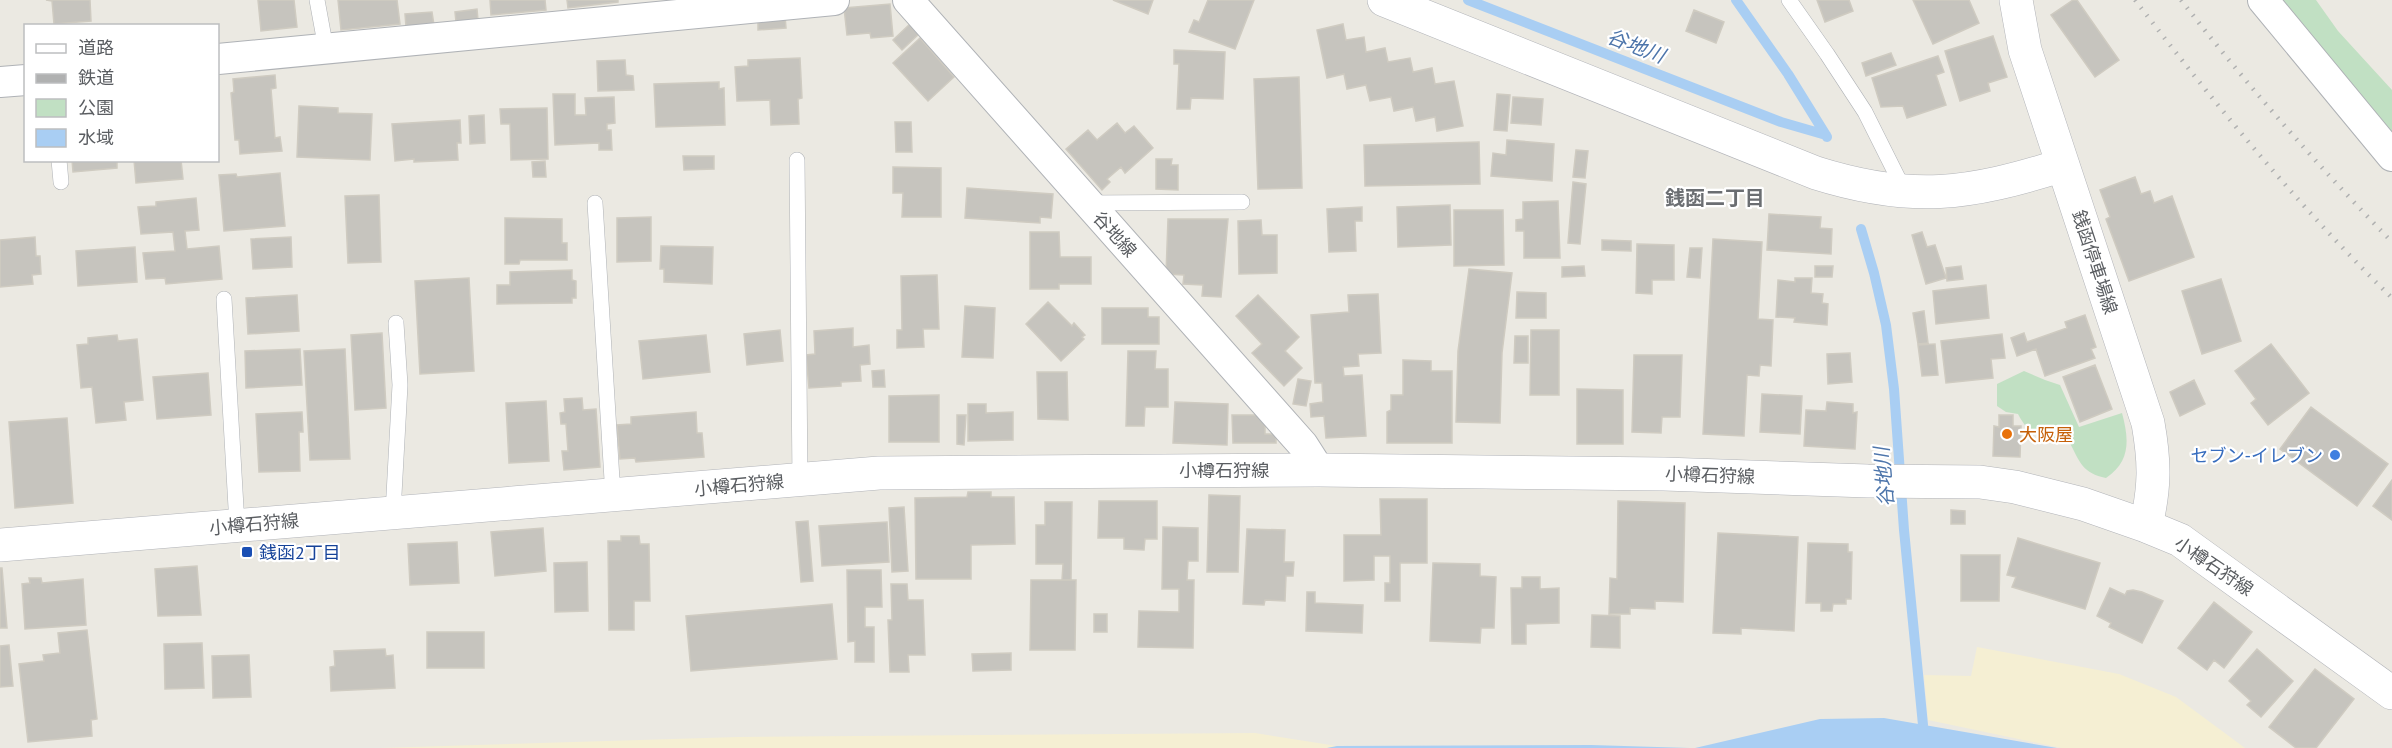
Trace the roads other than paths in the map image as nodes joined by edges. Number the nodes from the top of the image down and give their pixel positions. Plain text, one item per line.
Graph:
1 (317, 0) edge
2 (834, 0) edge
3 (908, 0) edge
4 (1384, 0) edge
5 (1788, 0) edge
6 (2016, 0) edge
7 (2263, 0) edge
8 (326, 49) junction
9 (219, 59) edge
10 (24, 80) edge
11 (0, 82) edge
12 (2392, 156) edge
13 (797, 160) dead end
14 (60, 162) edge
15 (2063, 165) junction
16 (61, 182) dead end
17 (1905, 192) junction
18 (1242, 202) dead end
19 (595, 203) dead end
20 (1087, 203) junction
21 (224, 299) dead end
22 (396, 323) dead end
23 (1319, 470) junction
24 (800, 480) junction
25 (613, 496) junction
26 (393, 513) junction
27 (237, 525) junction
28 (2146, 525) junction
29 (0, 545) edge
30 (2392, 693) edge

1 - 8 lane
2 - 8 street
3 - 20 street, 谷地線
4 - 17 main road
5 - 17 lane
6 - 15 main road, 銭函停車場線
7 - 12 street
8 - 9 street
10 - 11 street
13 - 24 lane
14 - 16 lane
15 - 17 main road
15 - 28 main road, 銭函停車場線
18 - 20 lane
19 - 25 lane
20 - 23 street, 谷地線
21 - 27 lane
22 - 26 lane
23 - 24 main road, 小樽石狩線
23 - 28 main road, 小樽石狩線
24 - 25 main road, 小樽石狩線
25 - 26 main road, 小樽石狩線
26 - 27 main road, 小樽石狩線
27 - 29 main road, 小樽石狩線
28 - 30 main road, 小樽石狩線

